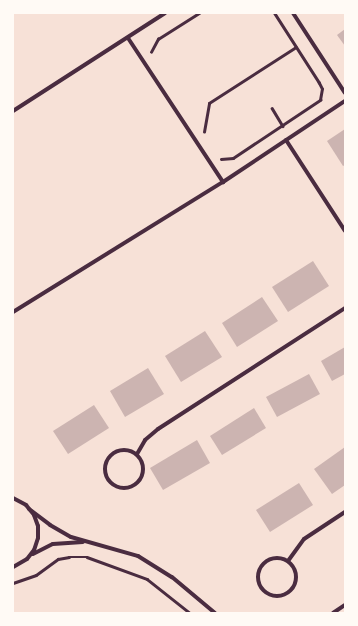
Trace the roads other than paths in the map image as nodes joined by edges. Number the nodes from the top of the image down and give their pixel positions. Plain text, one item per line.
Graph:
1 (165, 13) edge
2 (293, 13) edge
3 (128, 38) junction
4 (345, 93) edge
5 (345, 100) edge
6 (13, 111) edge
7 (286, 140) junction
8 (223, 182) junction
9 (345, 230) edge
10 (345, 308) edge
11 (13, 312) edge
12 (137, 454) junction
13 (13, 498) edge
14 (29, 509) junction
15 (345, 512) edge
16 (88, 542) junction
17 (30, 556) junction
18 (288, 561) junction
19 (13, 567) edge
20 (345, 605) edge
21 (215, 613) edge
22 (333, 613) edge

1 - 3 street
2 - 4 street
3 - 6 street
3 - 8 street
5 - 7 street
7 - 8 street
7 - 9 street
8 - 11 street
10 - 12 street
12 - 12 street
13 - 14 street
14 - 16 street
14 - 17 street
15 - 18 street
16 - 17 street
16 - 21 street
17 - 19 street
18 - 18 street
20 - 22 street

